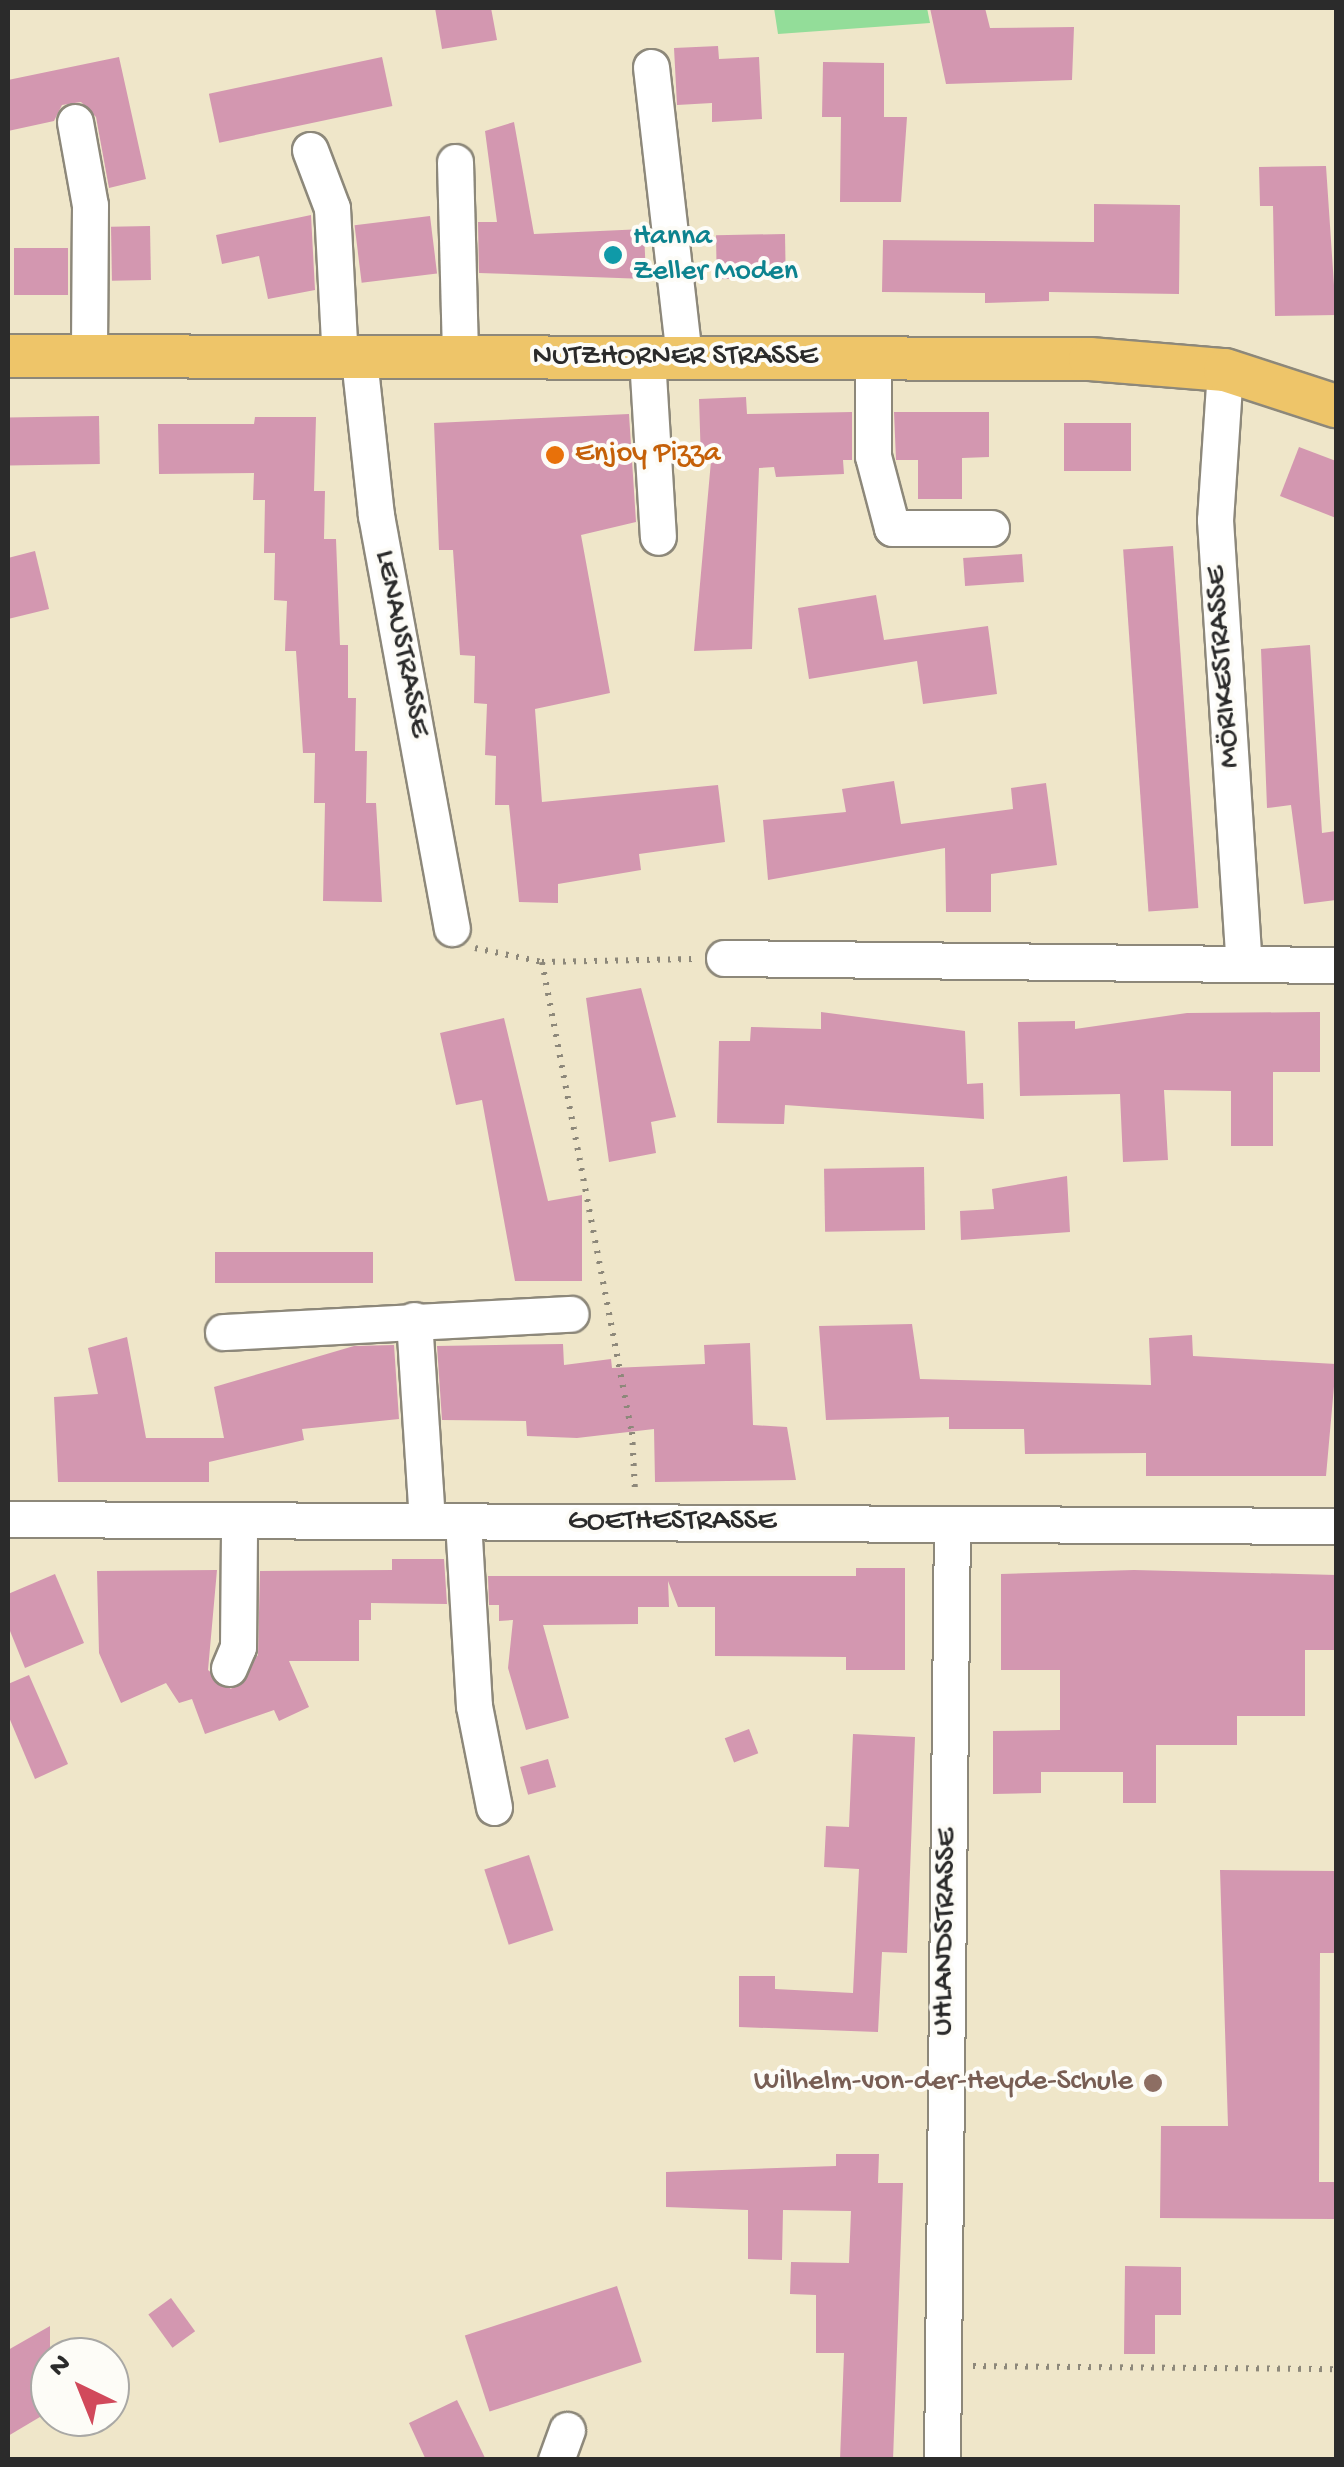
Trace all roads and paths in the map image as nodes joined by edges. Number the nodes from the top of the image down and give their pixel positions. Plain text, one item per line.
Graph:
1 (652, 67) dead end
2 (75, 122) dead end
3 (310, 150) dead end
4 (455, 162) dead end
5 (8, 356) edge
6 (89, 357) junction
7 (666, 358) junction
8 (873, 358) junction
9 (350, 359) junction
10 (460, 359) junction
11 (1225, 370) junction
12 (1336, 406) edge
13 (991, 528) dead end
14 (658, 537) dead end
15 (452, 928) joint
16 (724, 958) joint
17 (542, 962) junction
18 (1244, 964) junction
19 (1336, 965) edge
20 (572, 1314) dead end
21 (414, 1320) junction
22 (223, 1332) dead end
23 (8, 1518) edge
24 (240, 1520) junction
25 (427, 1521) junction
26 (464, 1521) junction
27 (636, 1522) junction
28 (952, 1524) junction
29 (1336, 1526) edge
30 (229, 1668) dead end
31 (494, 1806) dead end
32 (941, 2366) junction
33 (1336, 2369) edge
34 (942, 2460) edge

1 - 7 street
2 - 6 street
3 - 9 street, LENAUSTRASSE
4 - 10 street
5 - 6 main road, NUTZHORNER STRASSE
6 - 9 main road, NUTZHORNER STRASSE
7 - 8 main road, NUTZHORNER STRASSE
7 - 10 main road, NUTZHORNER STRASSE
7 - 14 street
8 - 11 main road, NUTZHORNER STRASSE
8 - 13 street
9 - 10 main road, NUTZHORNER STRASSE
9 - 15 street, LENAUSTRASSE
11 - 12 main road, NUTZHORNER STRASSE
11 - 18 street, MÖRIKESTRASSE
15 - 17 path
16 - 17 path
16 - 18 street
17 - 27 path
18 - 19 street
20 - 21 street
21 - 22 street
21 - 25 street
23 - 24 street, GOETHESTRASSE
24 - 25 street, GOETHESTRASSE
24 - 30 street
25 - 26 street, GOETHESTRASSE
26 - 27 street, GOETHESTRASSE
26 - 31 street
27 - 28 street, GOETHESTRASSE
28 - 29 street, GOETHESTRASSE
28 - 32 street, UHLANDSTRASSE
32 - 33 path
32 - 34 street, UHLANDSTRASSE

